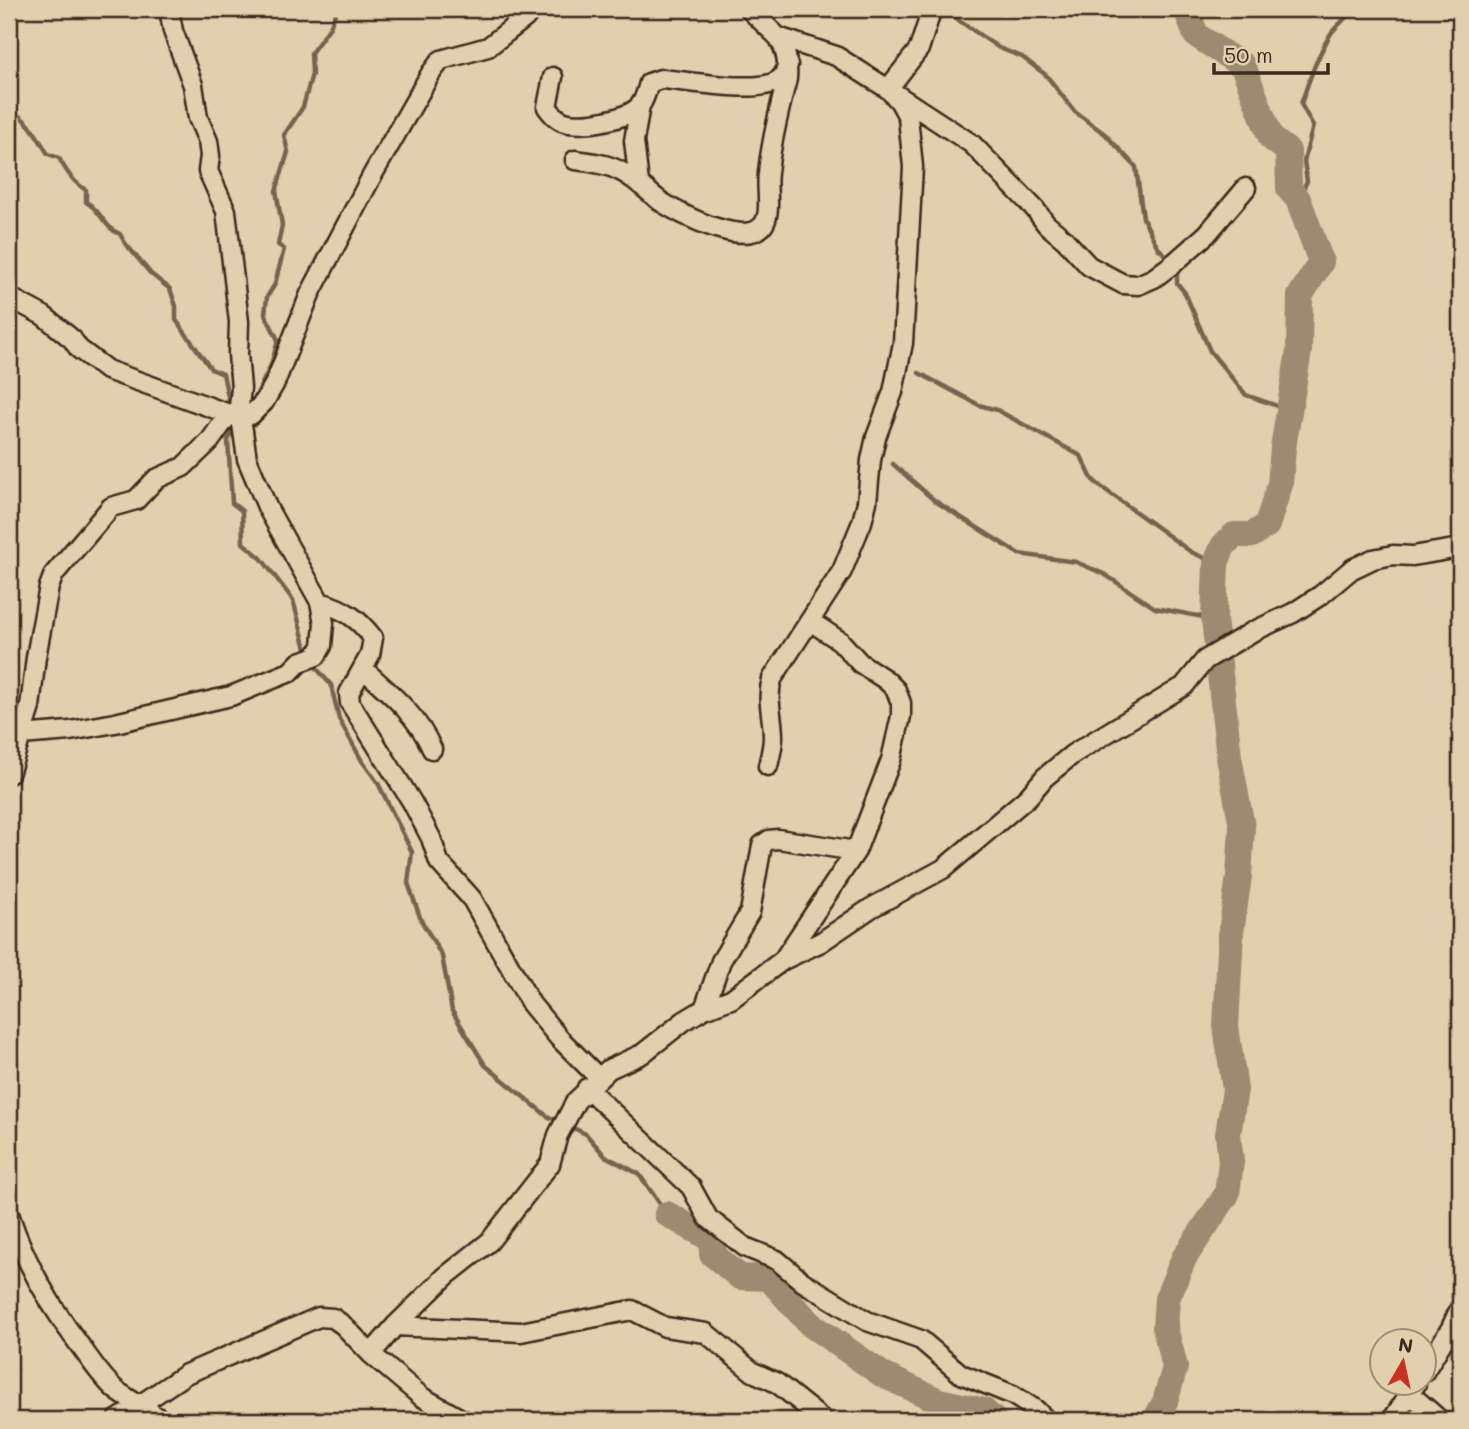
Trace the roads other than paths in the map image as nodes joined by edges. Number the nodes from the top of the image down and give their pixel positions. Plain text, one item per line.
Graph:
1 (169, 9) edge
2 (533, 9) edge
3 (749, 9) edge
4 (932, 9) edge
5 (778, 37) junction
6 (788, 65) junction
7 (553, 77) dead end
8 (888, 89) junction
9 (640, 106) junction
10 (575, 160) dead end
11 (639, 183) junction
12 (1246, 188) dead end
13 (9, 296) edge
14 (233, 415) junction
15 (1460, 548) edge
16 (320, 602) junction
17 (810, 621) junction
18 (363, 669) junction
19 (21, 734) junction
20 (432, 749) dead end
21 (768, 766) dead end
22 (9, 775) edge
23 (856, 850) junction
24 (783, 960) junction
25 (704, 1009) junction
26 (593, 1082) junction
27 (9, 1214) edge
28 (1460, 1308) edge
29 (395, 1326) junction
30 (1438, 1348) edge
31 (371, 1354) junction
32 (1407, 1398) edge
33 (1421, 1398) edge
34 (138, 1405) junction
35 (117, 1420) edge
36 (161, 1420) edge
37 (463, 1420) edge
38 (823, 1420) edge
39 (1046, 1420) edge
40 (1392, 1420) edge
41 (1440, 1420) edge

1 - 14 street
2 - 14 street
3 - 5 street
4 - 8 street
5 - 6 street
5 - 8 street
6 - 9 street
6 - 11 street
7 - 9 street
8 - 12 street
8 - 17 street
9 - 11 street
10 - 11 street
13 - 14 street
14 - 16 street
14 - 19 street
15 - 24 street
16 - 18 street
16 - 19 street
17 - 21 street
17 - 23 street
18 - 20 street
18 - 26 street
19 - 22 street
23 - 24 street
23 - 25 street
24 - 25 street
25 - 26 street
26 - 29 street
26 - 39 street
27 - 34 street
28 - 30 street
29 - 31 street
29 - 38 street
31 - 34 street
31 - 37 street
32 - 40 street
33 - 41 street
34 - 35 street
34 - 36 street

